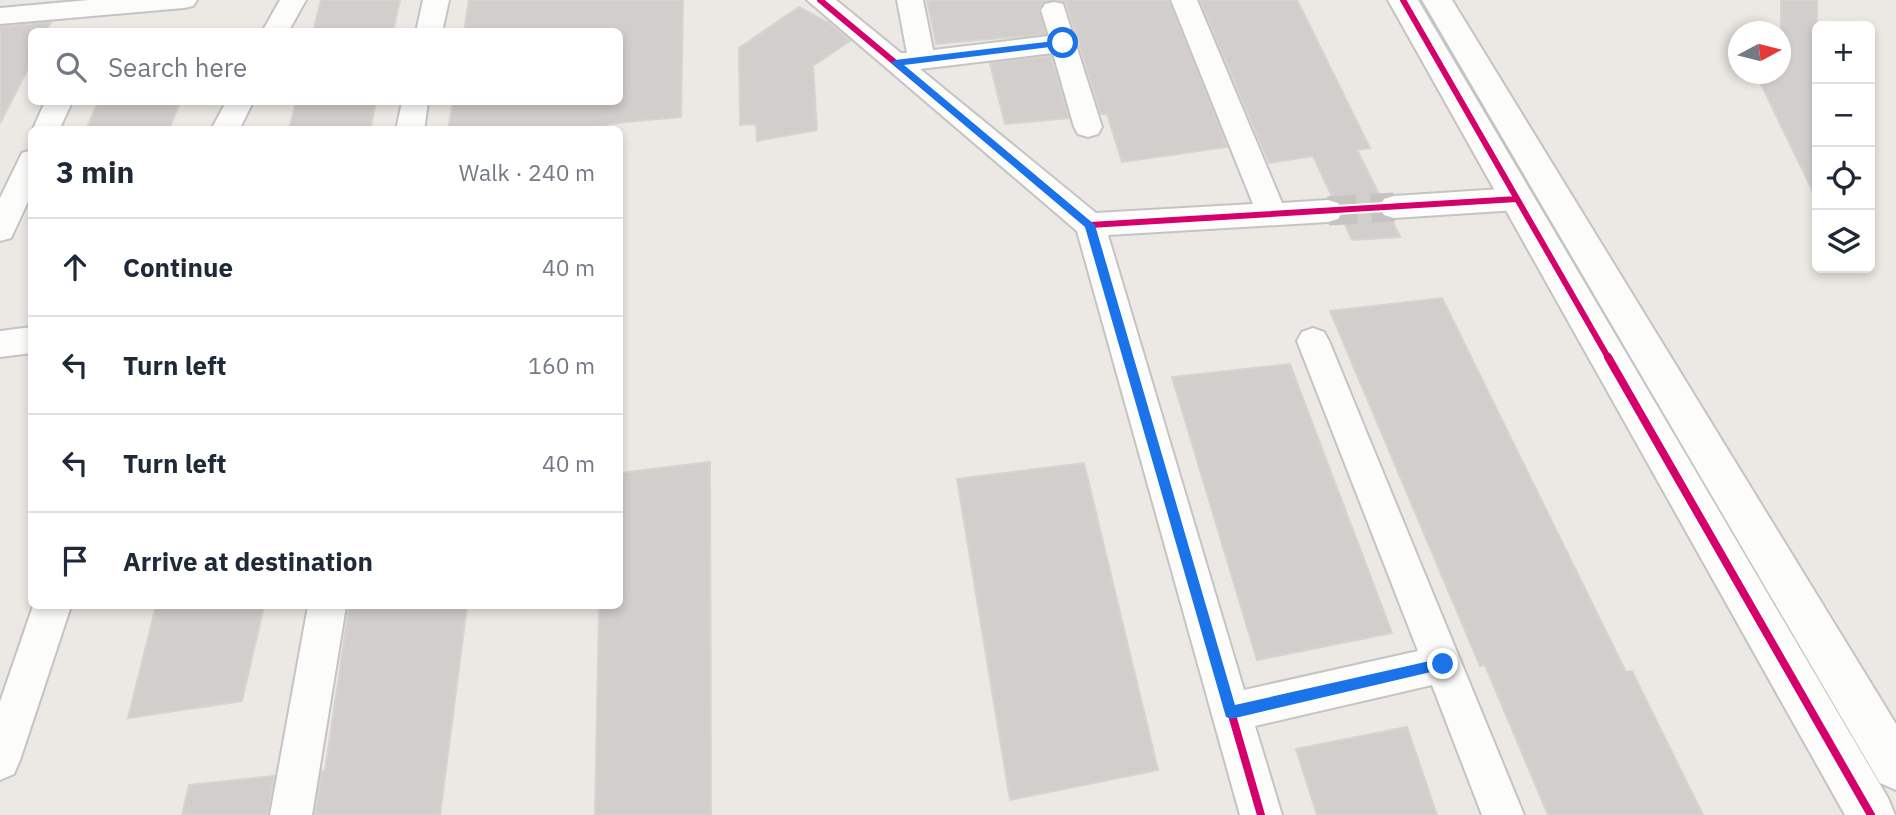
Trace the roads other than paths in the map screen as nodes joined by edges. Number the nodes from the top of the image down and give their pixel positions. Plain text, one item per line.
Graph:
1 (184, 0) edge
2 (293, 0) edge
3 (436, 0) edge
4 (820, 0) edge
5 (910, 0) edge
6 (1184, 0) edge
7 (1403, 0) edge
8 (1437, 0) edge
9 (102, 4) edge
10 (1054, 10) dead end
11 (0, 16) edge
12 (92, 28) edge
13 (277, 28) edge
14 (430, 28) edge
15 (1063, 43) junction
16 (909, 62) junction
17 (57, 105) edge
18 (238, 105) edge
19 (414, 105) edge
20 (47, 126) edge
21 (227, 126) edge
22 (411, 126) edge
23 (1088, 127) dead end
24 (28, 169) edge
25 (1517, 199) junction
26 (1394, 206) tunnel mouth
27 (1328, 211) tunnel mouth
28 (1272, 214) junction
29 (1090, 225) junction
30 (0, 230) edge
31 (28, 340) edge
32 (1313, 341) dead end
33 (0, 344) edge
34 (51, 609) edge
35 (326, 609) edge
36 (1443, 664) junction
37 (1231, 712) junction
38 (0, 760) edge
39 (1896, 767) edge
40 (291, 815) edge
41 (1261, 815) edge
42 (1503, 815) edge
43 (1871, 815) edge

1 - 9 street
2 - 13 street
3 - 14 street
4 - 16 street
5 - 16 street
6 - 28 street
7 - 25 street
8 - 39 street
9 - 11 street
9 - 12 street
10 - 15 street
15 - 16 street
15 - 23 street
16 - 29 street
17 - 20 street
18 - 21 street
19 - 22 street
24 - 30 street
25 - 26 street
25 - 43 street
27 - 28 street
28 - 29 street
29 - 37 street
31 - 33 street
32 - 36 street
34 - 38 street
35 - 40 street
36 - 37 street
36 - 42 street
37 - 41 street

